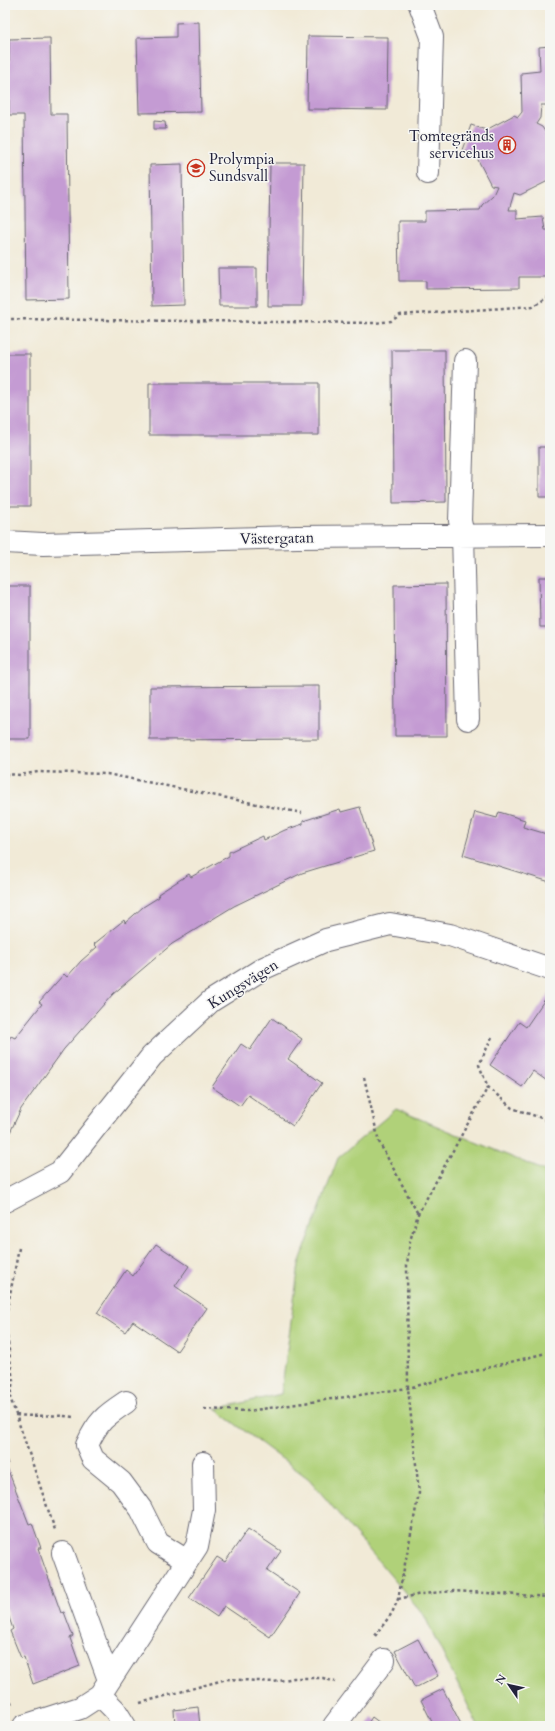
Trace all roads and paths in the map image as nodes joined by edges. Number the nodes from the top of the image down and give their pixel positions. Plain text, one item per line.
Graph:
1 (420, 5) edge
2 (428, 173) dead end
3 (550, 296) edge
4 (5, 319) edge
5 (465, 361) dead end
6 (463, 535) junction
7 (550, 536) edge
8 (5, 542) edge
9 (468, 719) dead end
10 (5, 774) edge
11 (302, 813) dead end
12 (550, 969) edge
13 (492, 1037) dead end
14 (364, 1077) dead end
15 (488, 1087) junction
16 (550, 1121) edge
17 (5, 1201) edge
18 (418, 1214) junction
19 (19, 1248) dead end
20 (550, 1352) edge
21 (408, 1388) junction
22 (126, 1402) dead end
23 (204, 1409) dead end
24 (16, 1415) junction
25 (95, 1427) junction
26 (203, 1463) dead end
27 (63, 1553) joint
28 (187, 1561) junction
29 (550, 1597) edge
30 (398, 1599) junction
31 (373, 1640) dead end
32 (384, 1660) dead end
33 (104, 1688) junction
34 (357, 1696) junction
35 (120, 1718) edge
36 (24, 1726) edge
37 (334, 1726) edge

1 - 2 street
3 - 4 path
5 - 6 street
6 - 7 street, Västergatan
6 - 8 street, Västergatan
6 - 9 street
10 - 11 path
12 - 17 street, Kungsvägen
13 - 15 path
14 - 18 path
15 - 16 path
15 - 18 path
18 - 21 path
19 - 24 path
20 - 21 path
21 - 23 path
21 - 30 path
22 - 25 street
24 - 25 path
24 - 27 path
25 - 28 street
26 - 28 street
27 - 33 street
28 - 33 street
29 - 30 path
30 - 31 path
32 - 34 street
33 - 35 street
33 - 36 street
34 - 35 path
34 - 37 street

